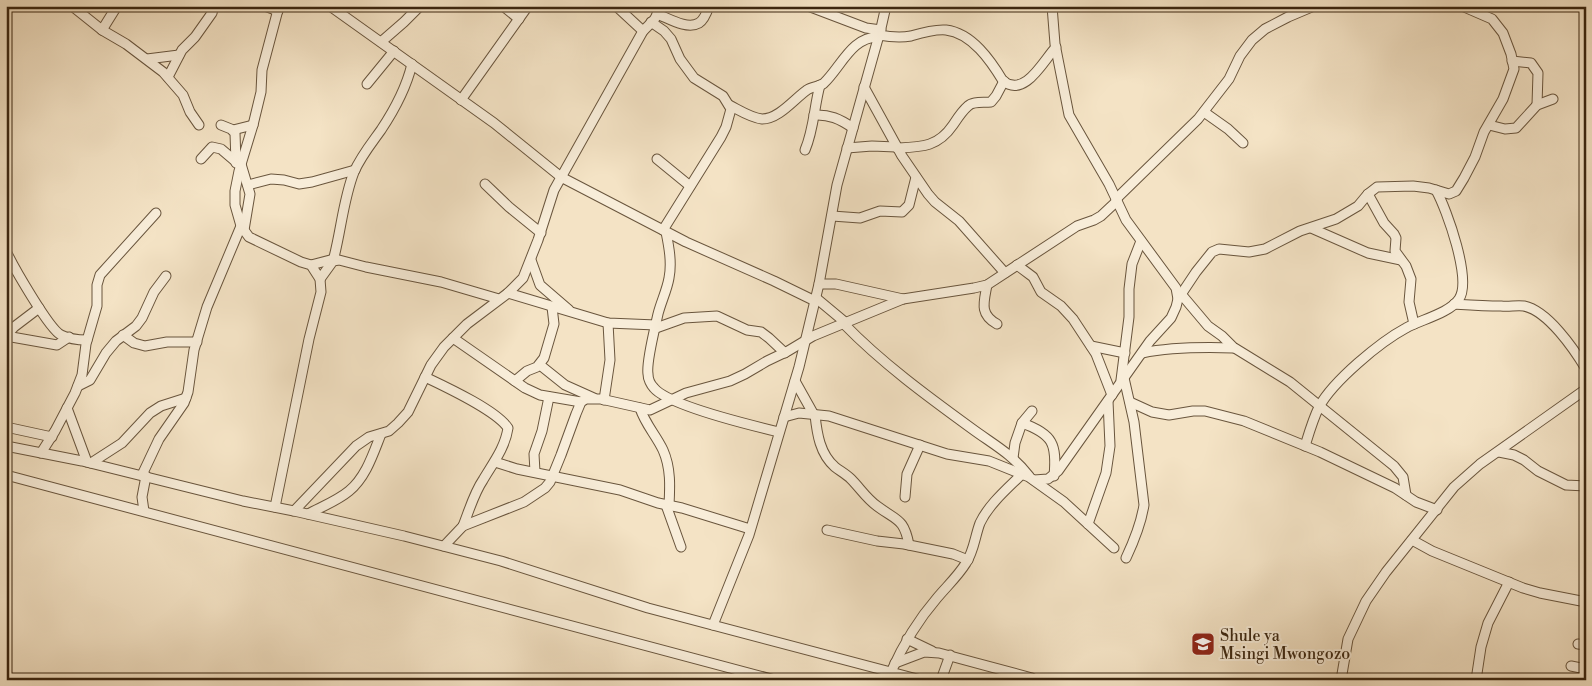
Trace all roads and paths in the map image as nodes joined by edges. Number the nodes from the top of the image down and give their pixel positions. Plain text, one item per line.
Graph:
1 (72, 6) edge
2 (116, 6) edge
3 (214, 6) edge
4 (265, 6) edge
5 (330, 6) edge
6 (420, 6) edge
7 (502, 6) edge
8 (528, 6) edge
9 (616, 6) edge
10 (709, 6) edge
11 (808, 6) edge
12 (886, 6) edge
13 (1314, 6) edge
14 (1462, 6) edge
15 (279, 9) edge
16 (1053, 9) edge
17 (659, 10) edge
18 (519, 19) junction
19 (651, 22) junction
20 (102, 30) junction
21 (643, 31) junction
22 (879, 34) junction
23 (381, 42) junction
24 (1056, 47) junction
25 (394, 51) junction
26 (179, 55) junction
27 (147, 60) junction
28 (1512, 61) junction
29 (412, 64) junction
30 (168, 77) junction
31 (1004, 81) junction
32 (366, 84) dead end
33 (820, 85) junction
34 (864, 87) junction
35 (1552, 99) dead end
36 (462, 100) junction
37 (1537, 104) junction
38 (729, 105) junction
39 (1204, 112) junction
40 (814, 114) junction
41 (221, 125) dead end
42 (1489, 125) junction
43 (199, 126) dead end
44 (253, 126) junction
45 (852, 128) junction
46 (233, 130) junction
47 (1243, 143) dead end
48 (847, 148) junction
49 (897, 148) junction
50 (805, 150) dead end
51 (201, 159) dead end
52 (657, 159) dead end
53 (239, 165) junction
54 (355, 170) junction
55 (561, 177) junction
56 (916, 177) junction
57 (485, 184) dead end
58 (248, 185) junction
59 (690, 186) junction
60 (1436, 190) junction
61 (1368, 194) junction
62 (1117, 200) junction
63 (156, 213) dead end
64 (832, 216) junction
65 (242, 228) junction
66 (1311, 228) junction
67 (665, 231) junction
68 (540, 233) junction
69 (1141, 241) junction
70 (6, 251) edge
71 (334, 260) junction
72 (531, 260) junction
73 (1402, 260) junction
74 (311, 265) junction
75 (1017, 265) junction
76 (1005, 273) junction
77 (166, 276) dead end
78 (320, 279) junction
79 (819, 284) junction
80 (987, 284) junction
81 (508, 293) junction
82 (1180, 296) junction
83 (499, 299) junction
84 (903, 299) junction
85 (815, 300) junction
86 (1454, 304) junction
87 (552, 307) junction
88 (39, 308) junction
89 (572, 312) junction
90 (608, 323) junction
91 (845, 324) junction
92 (997, 324) dead end
93 (1414, 324) junction
94 (656, 326) junction
95 (123, 335) junction
96 (6, 336) edge
97 (69, 337) junction
98 (453, 338) junction
99 (87, 340) junction
100 (197, 342) junction
101 (804, 342) junction
102 (1091, 346) junction
103 (1234, 348) junction
104 (785, 353) junction
105 (1125, 354) junction
106 (1141, 354) junction
107 (540, 366) junction
108 (1586, 369) edge
109 (425, 378) junction
110 (1123, 380) junction
111 (515, 381) junction
112 (795, 381) junction
113 (78, 386) junction
114 (1586, 389) edge
115 (549, 397) junction
116 (186, 398) junction
117 (1110, 398) junction
118 (600, 400) junction
119 (673, 400) junction
120 (582, 402) junction
121 (1130, 402) junction
122 (1319, 407) junction
123 (67, 408) junction
124 (640, 408) junction
125 (1032, 411) dead end
126 (815, 415) junction
127 (784, 417) junction
128 (1022, 423) junction
129 (6, 428) edge
130 (779, 432) junction
131 (381, 434) junction
132 (52, 437) junction
133 (920, 445) junction
134 (6, 446) edge
135 (1305, 446) junction
136 (1499, 452) junction
137 (41, 453) junction
138 (1013, 458) junction
139 (89, 462) junction
140 (495, 462) junction
141 (535, 472) junction
142 (6, 475) edge
143 (553, 475) junction
144 (144, 476) junction
145 (1054, 476) junction
146 (1028, 477) junction
147 (1586, 486) edge
148 (1406, 495) junction
149 (905, 496) dead end
150 (668, 505) junction
151 (274, 507) junction
152 (1437, 510) junction
153 (144, 511) junction
154 (294, 511) junction
155 (308, 514) junction
156 (1088, 524) junction
157 (463, 526) junction
158 (750, 529) junction
159 (827, 530) dead end
160 (1412, 540) junction
161 (909, 545) junction
162 (444, 546) junction
163 (681, 547) dead end
164 (1114, 548) dead end
165 (1126, 558) dead end
166 (968, 560) junction
167 (1510, 582) junction
168 (1586, 602) edge
169 (713, 625) junction
170 (907, 639) junction
171 (935, 652) junction
172 (950, 655) junction
173 (1571, 666) dead end
174 (893, 668) junction
175 (1586, 669) edge
176 (1032, 678) dead end
177 (775, 680) edge
178 (921, 680) edge
179 (941, 680) edge
180 (1341, 680) edge
181 (1476, 680) edge

1 - 20 street
2 - 20 street
3 - 26 street
4 - 15 street
5 - 23 street
6 - 23 street
7 - 18 street
8 - 18 street
9 - 21 street
10 - 17 street
11 - 22 street
12 - 22 street
13 - 39 street
14 - 28 street
15 - 44 street
16 - 24 street
17 - 19 street
18 - 36 street
19 - 21 street
19 - 38 street
20 - 27 street
21 - 55 street
22 - 31 street
22 - 33 street
22 - 34 street
23 - 25 street
24 - 31 street
24 - 62 street
25 - 29 street
25 - 32 street
26 - 27 street
26 - 30 street
27 - 30 street
28 - 37 street
28 - 42 street
29 - 36 street
29 - 54 street
30 - 43 street
31 - 49 street
33 - 38 street
33 - 40 street
34 - 45 street
34 - 49 street
35 - 37 street
36 - 55 street
37 - 42 street
38 - 59 street
39 - 47 street
39 - 62 street
40 - 45 street
40 - 50 street
41 - 46 street
42 - 60 street
44 - 46 street
44 - 53 street
45 - 48 street
46 - 53 street
48 - 49 street
48 - 64 street
49 - 56 street
51 - 53 street
52 - 59 street
53 - 58 street
53 - 65 street
54 - 58 street
54 - 71 street
55 - 67 street
55 - 68 street
56 - 64 street
56 - 76 street
57 - 68 street
58 - 65 street
59 - 67 street
60 - 61 street
60 - 86 street
61 - 66 street
61 - 73 street
62 - 69 street
62 - 75 street
63 - 99 street
64 - 79 street
65 - 74 street
65 - 100 street
66 - 73 street
66 - 82 street
67 - 85 street
67 - 94 street
68 - 72 street
69 - 82 street
69 - 105 street
70 - 88 street
71 - 74 street
71 - 78 street
71 - 83 street
72 - 81 street
72 - 89 street
73 - 93 street
74 - 78 street
75 - 76 street
75 - 102 street
76 - 80 street
77 - 95 street
78 - 151 street
79 - 84 street
79 - 85 street
80 - 84 street
80 - 92 street
81 - 83 street
81 - 87 street
82 - 103 street
82 - 106 street
83 - 98 street
84 - 91 street
85 - 91 street
85 - 101 street
86 - 93 street
86 - 108 street
87 - 89 street
87 - 107 street
88 - 96 street
88 - 97 street
89 - 90 street
90 - 94 street
90 - 118 street
91 - 101 street
91 - 138 street
93 - 122 street
94 - 104 street
94 - 119 street
95 - 100 street
95 - 113 street
96 - 97 street
97 - 99 street
98 - 109 street
98 - 111 street
99 - 113 street
100 - 116 street
101 - 104 street
101 - 112 street
102 - 105 street
102 - 117 street
103 - 106 street
103 - 122 street
104 - 119 street
105 - 106 street
105 - 110 street
106 - 110 street
107 - 111 street
107 - 118 street
109 - 131 street
109 - 140 street
110 - 117 street
110 - 121 street
111 - 115 street
112 - 126 street
112 - 127 street
113 - 123 street
114 - 136 street
115 - 120 street
115 - 141 street
116 - 139 street
116 - 144 street
117 - 145 street
117 - 156 street
118 - 120 street
118 - 124 street
119 - 124 street
119 - 130 street
120 - 143 street
121 - 135 street
121 - 165 street
122 - 135 street
122 - 148 street
123 - 132 street
123 - 139 street
124 - 150 street
125 - 128 street
126 - 127 street
126 - 133 street
126 - 161 street
127 - 130 street
128 - 138 street
128 - 145 street
129 - 132 street
130 - 158 street
131 - 154 street
131 - 155 street
132 - 137 street
133 - 146 street
133 - 149 street
134 - 137 street
135 - 148 street
136 - 147 street
136 - 152 street
137 - 139 street
138 - 146 street
139 - 144 street
140 - 141 street
140 - 157 street
141 - 143 street
142 - 153 street
143 - 150 street
143 - 157 street
144 - 151 street
144 - 153 street
145 - 146 street
146 - 156 street
146 - 166 street
148 - 152 street
150 - 158 street
150 - 163 street
151 - 154 street
152 - 160 street
153 - 177 street
154 - 155 street
155 - 162 street
156 - 164 street
157 - 162 street
158 - 169 street
159 - 161 street
160 - 167 street
160 - 180 street
161 - 166 street
162 - 169 street
166 - 170 street
167 - 168 street
167 - 181 street
169 - 174 street
170 - 171 street
170 - 174 street
171 - 172 street
171 - 174 street
172 - 176 street
172 - 179 street
173 - 175 street
174 - 178 street

